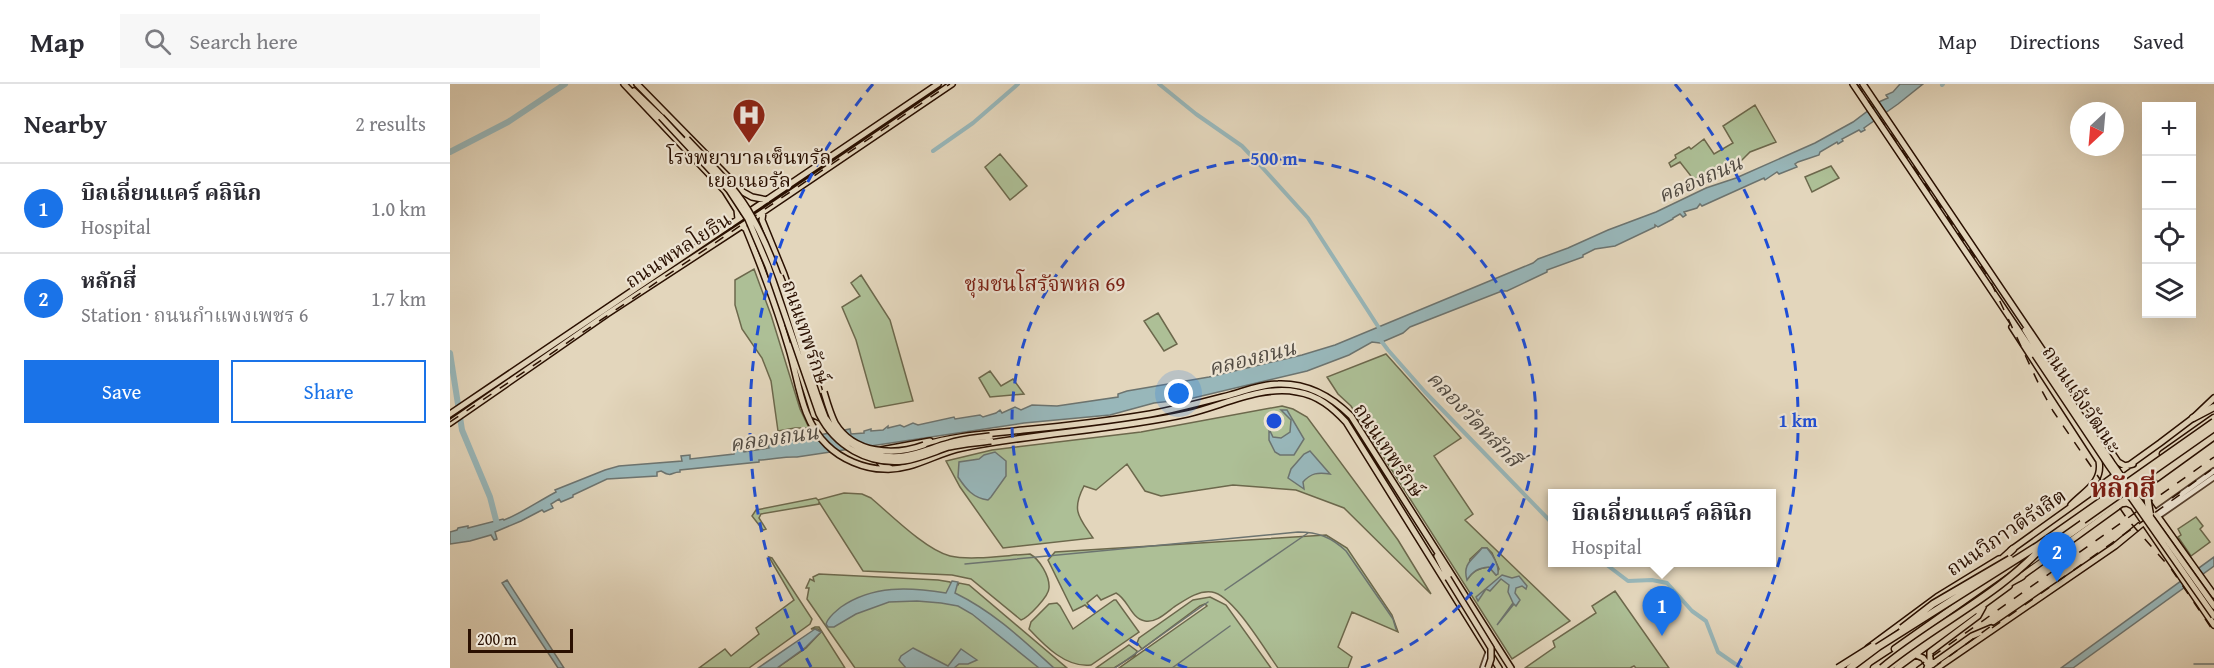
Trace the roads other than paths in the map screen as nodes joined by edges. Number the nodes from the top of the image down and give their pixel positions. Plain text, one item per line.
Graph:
1 (626, 84) edge
2 (636, 84) edge
3 (938, 84) edge
4 (952, 84) edge
5 (1853, 84) edge
6 (1863, 84) edge
7 (662, 116) junction
8 (725, 173) junction
9 (716, 181) junction
10 (767, 200) junction
11 (763, 212) junction
12 (738, 219) junction
13 (742, 226) junction
14 (774, 250) junction
15 (757, 256) junction
16 (771, 265) junction
17 (784, 274) junction
18 (2018, 315) junction
19 (2008, 317) junction
20 (564, 341) junction
21 (789, 350) junction
22 (2037, 354) junction
23 (522, 364) junction
24 (526, 370) junction
25 (2214, 398) edge
26 (810, 402) junction
27 (2214, 406) edge
28 (455, 410) edge
29 (825, 411) junction
30 (2193, 418) junction
31 (2214, 420) edge
32 (450, 423) edge
33 (2214, 433) edge
34 (1022, 434) junction
35 (943, 440) junction
36 (2113, 455) junction
37 (2099, 461) junction
38 (2133, 464) junction
39 (898, 469) junction
40 (2214, 471) edge
41 (2214, 477) edge
42 (2145, 486) junction
43 (2119, 505) junction
44 (2063, 513) junction
45 (2154, 514) junction
46 (2145, 522) junction
47 (2166, 526) junction
48 (2154, 535) junction
49 (2047, 542) junction
50 (2039, 545) junction
51 (1433, 546) junction
52 (2013, 549) junction
53 (2022, 576) junction
54 (2006, 584) junction
55 (1970, 588) junction
56 (1985, 592) junction
57 (2214, 595) edge
58 (1984, 605) junction
59 (2214, 606) edge
60 (1920, 609) junction
61 (2214, 616) edge
62 (2214, 625) edge
63 (1910, 627) junction
64 (1489, 651) junction
65 (1916, 655) junction
66 (1931, 667) edge
67 (1483, 668) edge
68 (1488, 668) edge
69 (1499, 668) edge
70 (1511, 668) edge
71 (1838, 668) edge
72 (1843, 668) edge
73 (1852, 668) edge
74 (1868, 668) edge
75 (1874, 668) edge
76 (1882, 668) edge
77 (1888, 668) edge
78 (1897, 668) edge

1 - 7 main road, ถนนเทพรักษ์
1 - 9 main road, ถนนเทพรักษ์
2 - 7 main road, ถนนเทพรักษ์
2 - 8 main road, ถนนเทพรักษ์
3 - 10 main road, ถนนพหลโยธิน
4 - 11 main road, ถนนพหลโยธิน
5 - 19 main road, ถนนแจ้งวัฒนะ
6 - 18 main road, ถนนแจ้งวัฒนะ
7 - 16 main road, ถนนเทพรักษ์, bridge
8 - 9 main road
8 - 10 main road, ถนนเทพรักษ์
9 - 12 main road, ถนนเทพรักษ์
10 - 12 main road, ถนนพหลโยธิน
11 - 13 main road, ถนนพหลโยธิน
11 - 14 main road, ถนนเทพรักษ์
12 - 20 main road, ถนนพหลโยธิน
13 - 15 main road, ถนนเทพรักษ์
13 - 20 main road, ถนนพหลโยธิน
14 - 15 main road
14 - 17 main road, ถนนเทพรักษ์
15 - 21 main road, ถนนเทพรักษ์
16 - 26 main road, bridge
16 - 29 main road, bridge
16 - 34 main road, ถนนเทพรักษ์, bridge
17 - 29 main road
17 - 35 main road, ถนนเทพรักษ์, bridge
18 - 22 main road, ถนนแจ้งวัฒนะ
18 - 36 main road, ถนนแจ้งวัฒนะ
19 - 22 main road, ถนนแจ้งวัฒนะ
19 - 37 main road, ถนนแจ้งวัฒนะ
20 - 23 main road, ถนนพหลโยธิน
20 - 24 main road, ถนนพหลโยธิน
21 - 26 main road
21 - 39 main road, ถนนเทพรักษ์
22 - 45 main road, ถนนแจ้งวัฒนะ, bridge
22 - 61 main road, ถนนแจ้งวัฒนะ, bridge
23 - 24 main road
23 - 28 main road, ถนนพหลโยธิน
24 - 32 main road, ถนนพหลโยธิน
25 - 30 main road, ถนนวิภาวดีรังสิต
26 - 29 main road
27 - 30 highway
30 - 38 main road, ถนนวิภาวดีรังสิต
31 - 50 highway, bridge
31 - 55 highway, ถนนวิภาวดีรังสิต
33 - 42 main road
33 - 45 highway, bridge
33 - 49 highway, bridge
33 - 56 highway, ถนนวิภาวดีรังสิต
34 - 35 main road, ถนนเทพรักษ์
34 - 39 main road, ถนนเทพรักษ์
34 - 51 main road, ถนนเทพรักษ์
34 - 64 main road, ถนนเทพรักษ์
35 - 39 main road
36 - 37 main road
36 - 38 main road, ถนนแจ้งวัฒนะ
37 - 44 main road, ถนนแจ้งวัฒนะ
38 - 44 main road, ถนนวิภาวดีรังสิต
40 - 45 street
41 - 45 street
42 - 43 main road
42 - 45 main road, ถนนแจ้งวัฒนะ
43 - 46 main road
43 - 53 main road
44 - 52 main road, ถนนวิภาวดีรังสิต
45 - 46 main road
45 - 47 main road, ถนนแจ้งวัฒนะ
45 - 59 main road, ถนนแจ้งวัฒนะ, bridge
46 - 48 main road
46 - 66 main road
47 - 48 main road
47 - 57 main road, ถนนแจ้งวัฒนะ
48 - 62 main road
49 - 74 highway, bridge
49 - 76 highway, bridge
50 - 71 highway, bridge
50 - 73 highway, bridge
51 - 68 main road, bridge
51 - 70 main road, ถนนเทพรักษ์
52 - 55 highway
52 - 60 main road, ถนนวิภาวดีรังสิต
53 - 54 highway
53 - 58 main road
54 - 56 highway
54 - 77 highway, bridge
55 - 63 highway, ถนนวิภาวดีรังสิต
56 - 75 highway, ถนนวิภาวดีรังสิต
58 - 65 main road
58 - 66 main road
60 - 63 highway
60 - 72 main road, ถนนวิภาวดีรังสิต
63 - 73 highway, ถนนวิภาวดีรังสิต
64 - 67 street
64 - 69 main road, ถนนเทพรักษ์
65 - 66 main road
65 - 78 main road

